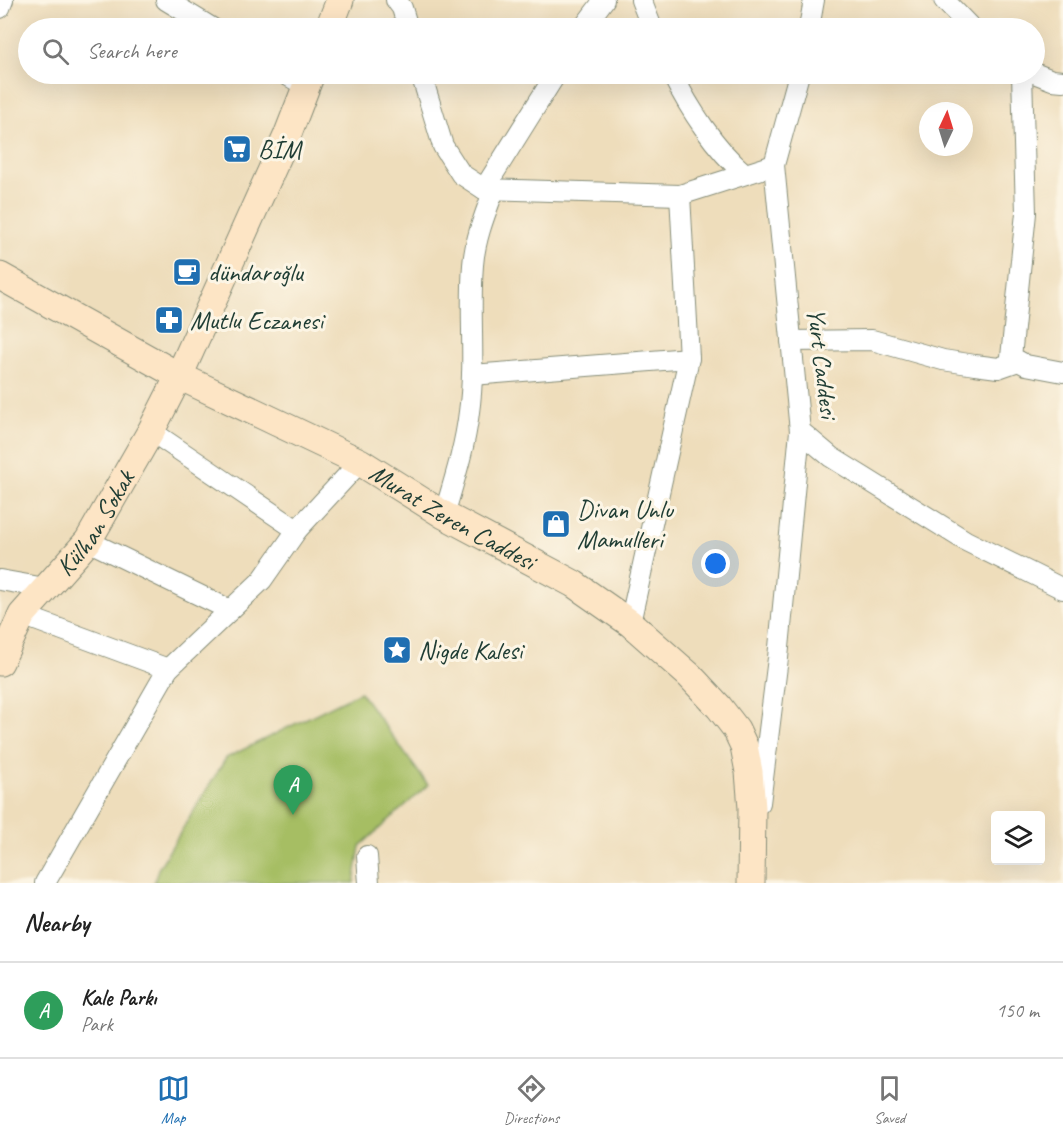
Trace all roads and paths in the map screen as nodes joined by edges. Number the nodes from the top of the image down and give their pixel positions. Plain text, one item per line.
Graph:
1 (3, 0) edge
2 (166, 0) edge
3 (340, 0) edge
4 (396, 0) edge
5 (604, 0) edge
6 (641, 0) edge
7 (814, 0) edge
8 (944, 0) edge
9 (0, 8) edge
10 (196, 18) edge
11 (333, 18) edge
12 (405, 18) edge
13 (590, 18) edge
14 (648, 18) edge
15 (810, 18) edge
16 (961, 18) edge
17 (1045, 77) edge
18 (1063, 81) edge
19 (300, 84) edge
20 (424, 84) edge
21 (550, 84) edge
22 (677, 84) edge
23 (796, 84) edge
24 (1022, 84) edge
25 (774, 165) junction
26 (745, 174) junction
27 (489, 190) junction
28 (680, 195) junction
29 (0, 276) edge
30 (791, 341) junction
31 (689, 358) junction
32 (1018, 361) junction
33 (1063, 372) edge
34 (472, 375) junction
35 (179, 376) junction
36 (800, 430) junction
37 (151, 431) junction
38 (360, 462) junction
39 (444, 515) junction
40 (297, 530) junction
41 (88, 541) junction
42 (0, 580) edge
43 (45, 588) junction
44 (1063, 589) edge
45 (230, 610) junction
46 (22, 615) junction
47 (630, 623) junction
48 (0, 662) edge
49 (168, 669) junction
50 (367, 856) dead end
51 (751, 880) edge
52 (45, 883) edge
53 (369, 883) edge

1 - 9 street
2 - 10 street
3 - 11 street
4 - 12 street
5 - 13 street
6 - 14 street
7 - 15 street
8 - 16 street
17 - 18 street
19 - 35 street, Külhan Sokak
20 - 27 street
21 - 27 street
22 - 26 street
23 - 25 street, Yurt Caddesi
24 - 32 street
25 - 26 street
25 - 30 street, Yurt Caddesi
26 - 28 street
27 - 28 street
27 - 34 street
28 - 31 street
29 - 35 street, Murat Zeren Caddesi
30 - 32 street
30 - 36 street, Yurt Caddesi
31 - 34 street
31 - 47 street
32 - 33 street
34 - 39 street
35 - 37 street, Külhan Sokak
35 - 38 street, Murat Zeren Caddesi
36 - 44 street, Yurt Caddesi
36 - 51 street
37 - 40 street
37 - 41 street, Külhan Sokak
38 - 39 street, Murat Zeren Caddesi
38 - 40 street
39 - 47 street, Murat Zeren Caddesi
40 - 45 street
41 - 43 street, Külhan Sokak
41 - 45 street
42 - 43 street
43 - 46 street, Külhan Sokak
45 - 49 street
46 - 48 street, Külhan Sokak
46 - 49 street
47 - 51 street, Murat Zeren Caddesi
49 - 52 street
50 - 53 street

